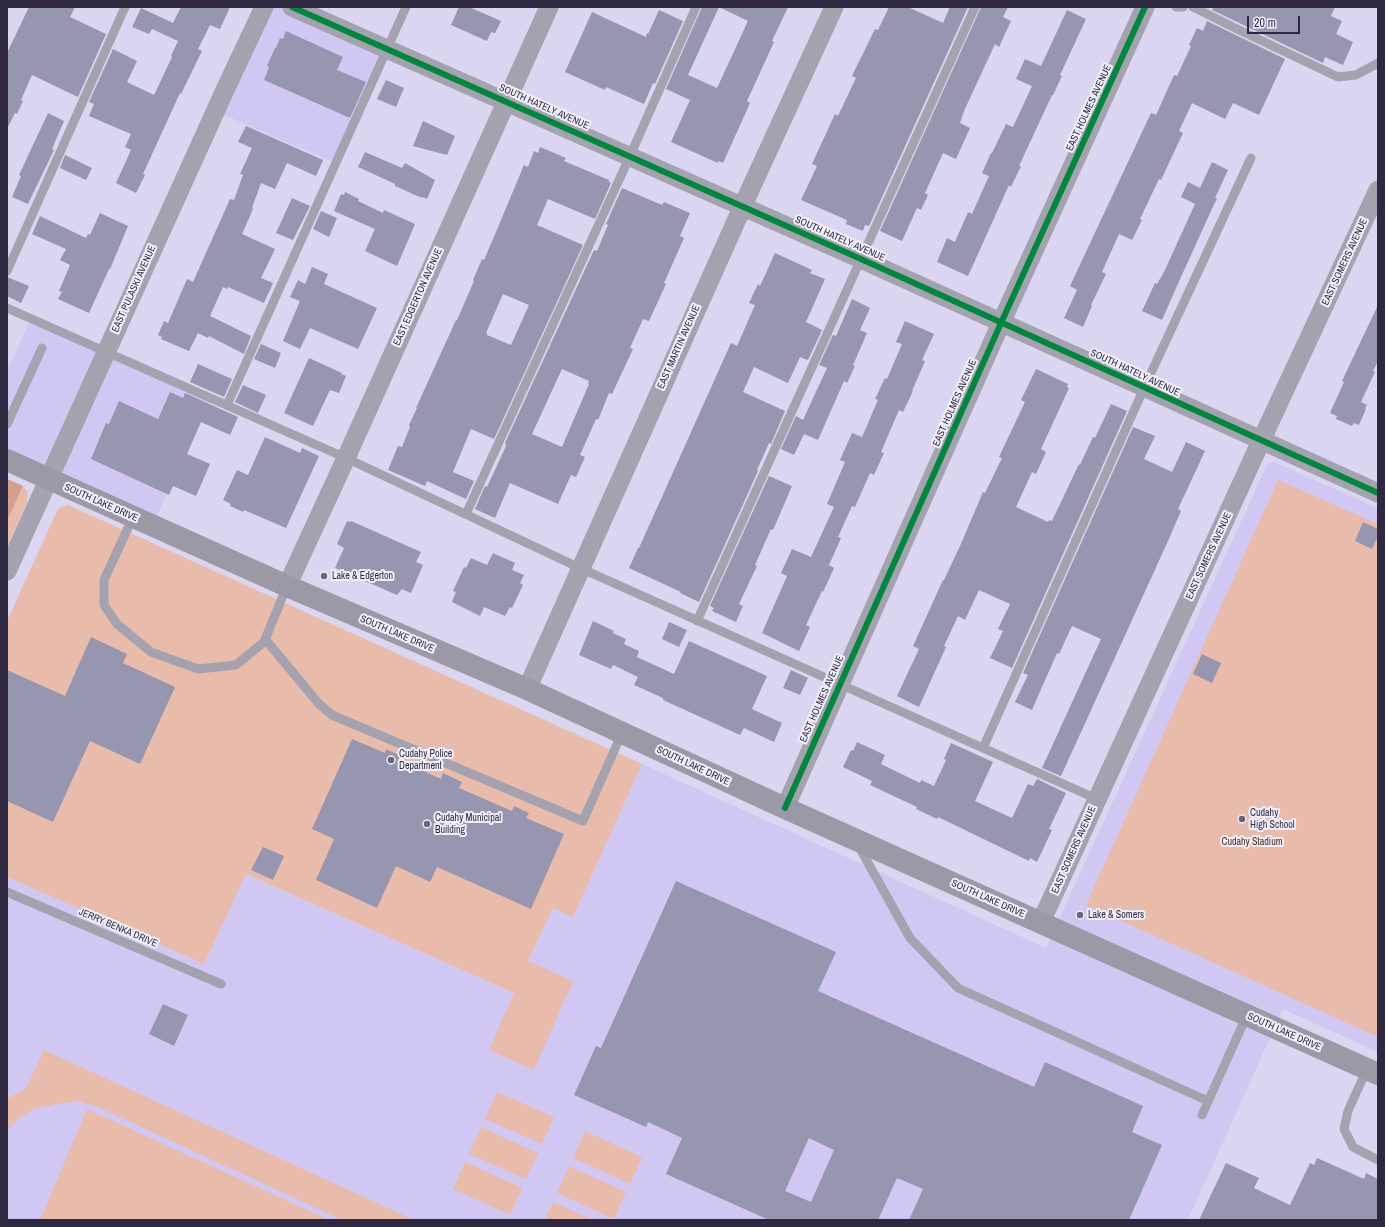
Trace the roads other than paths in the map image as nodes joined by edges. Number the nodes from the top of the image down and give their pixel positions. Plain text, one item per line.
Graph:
1 (126, 7) edge
2 (264, 7) edge
3 (292, 7) edge
4 (406, 7) edge
5 (549, 7) edge
6 (696, 7) edge
7 (834, 7) edge
8 (975, 7) edge
9 (1145, 7) edge
10 (1176, 7) edge
11 (1183, 7) edge
12 (1193, 7) edge
13 (386, 49) junction
14 (1378, 63) edge
15 (506, 101) junction
16 (630, 156) junction
17 (1251, 158) dead end
18 (1378, 190) edge
19 (742, 207) junction
20 (861, 259) junction
21 (7, 271) edge
22 (7, 308) edge
23 (1001, 323) junction
24 (42, 348) dead end
25 (106, 352) junction
26 (1144, 388) junction
27 (227, 405) junction
28 (7, 424) edge
29 (1261, 441) junction
30 (346, 458) junction
31 (7, 460) edge
32 (48, 479) junction
33 (1378, 493) edge
34 (466, 514) junction
35 (133, 517) junction
36 (580, 568) junction
37 (7, 571) edge
38 (287, 586) junction
39 (697, 621) junction
40 (265, 638) junction
41 (839, 684) junction
42 (527, 689) junction
43 (622, 733) junction
44 (983, 748) junction
45 (1097, 799) junction
46 (785, 808) junction
47 (854, 839) junction
48 (7, 892) edge
49 (1041, 922) junction
50 (221, 984) dead end
51 (1247, 1015) junction
52 (1372, 1071) edge
53 (1208, 1101) junction
54 (1202, 1116) dead end
55 (1378, 1160) edge

1 - 21 lane
2 - 25 street, EAST PULASKI AVENUE
3 - 13 street, SOUTH HATELY AVENUE
4 - 13 lane
5 - 15 street, EAST EDGERTON AVENUE
6 - 16 lane
7 - 19 street, EAST MARTIN AVENUE
8 - 20 lane
9 - 23 street, EAST HOLMES AVENUE
10 - 11 lane
12 - 14 lane
13 - 15 street, SOUTH HATELY AVENUE
13 - 27 lane
15 - 16 street, SOUTH HATELY AVENUE
15 - 30 street, EAST EDGERTON AVENUE
16 - 19 street, SOUTH HATELY AVENUE
16 - 34 lane
17 - 26 lane
18 - 29 street, EAST SOMERS AVENUE
19 - 20 street, SOUTH HATELY AVENUE
19 - 36 street, EAST MARTIN AVENUE
20 - 23 street, SOUTH HATELY AVENUE
20 - 39 lane
22 - 25 lane
23 - 26 street, SOUTH HATELY AVENUE
23 - 41 street, EAST HOLMES AVENUE
24 - 28 lane
25 - 27 lane
25 - 32 street, EAST PULASKI AVENUE
26 - 29 street, SOUTH HATELY AVENUE
26 - 44 lane
27 - 30 lane
29 - 33 street, SOUTH HATELY AVENUE
29 - 45 street, EAST SOMERS AVENUE
30 - 34 lane
30 - 38 street, EAST EDGERTON AVENUE
31 - 32 main road, SOUTH LAKE DRIVE
32 - 35 main road, SOUTH LAKE DRIVE
32 - 37 street, EAST PULASKI AVENUE
34 - 36 lane
35 - 38 main road, SOUTH LAKE DRIVE
35 - 40 lane
36 - 39 lane
36 - 42 street, EAST MARTIN AVENUE
38 - 40 lane
38 - 42 main road, SOUTH LAKE DRIVE
39 - 41 lane
40 - 43 lane
41 - 44 lane
41 - 46 street, EAST HOLMES AVENUE
42 - 43 main road, SOUTH LAKE DRIVE
43 - 46 main road, SOUTH LAKE DRIVE
44 - 45 lane
45 - 49 street, EAST SOMERS AVENUE
46 - 47 main road, SOUTH LAKE DRIVE
47 - 49 main road, SOUTH LAKE DRIVE
47 - 53 lane
48 - 50 lane, JERRY BENKA DRIVE
49 - 51 main road, SOUTH LAKE DRIVE
51 - 52 main road, SOUTH LAKE DRIVE
51 - 53 lane
52 - 55 lane
53 - 54 lane

